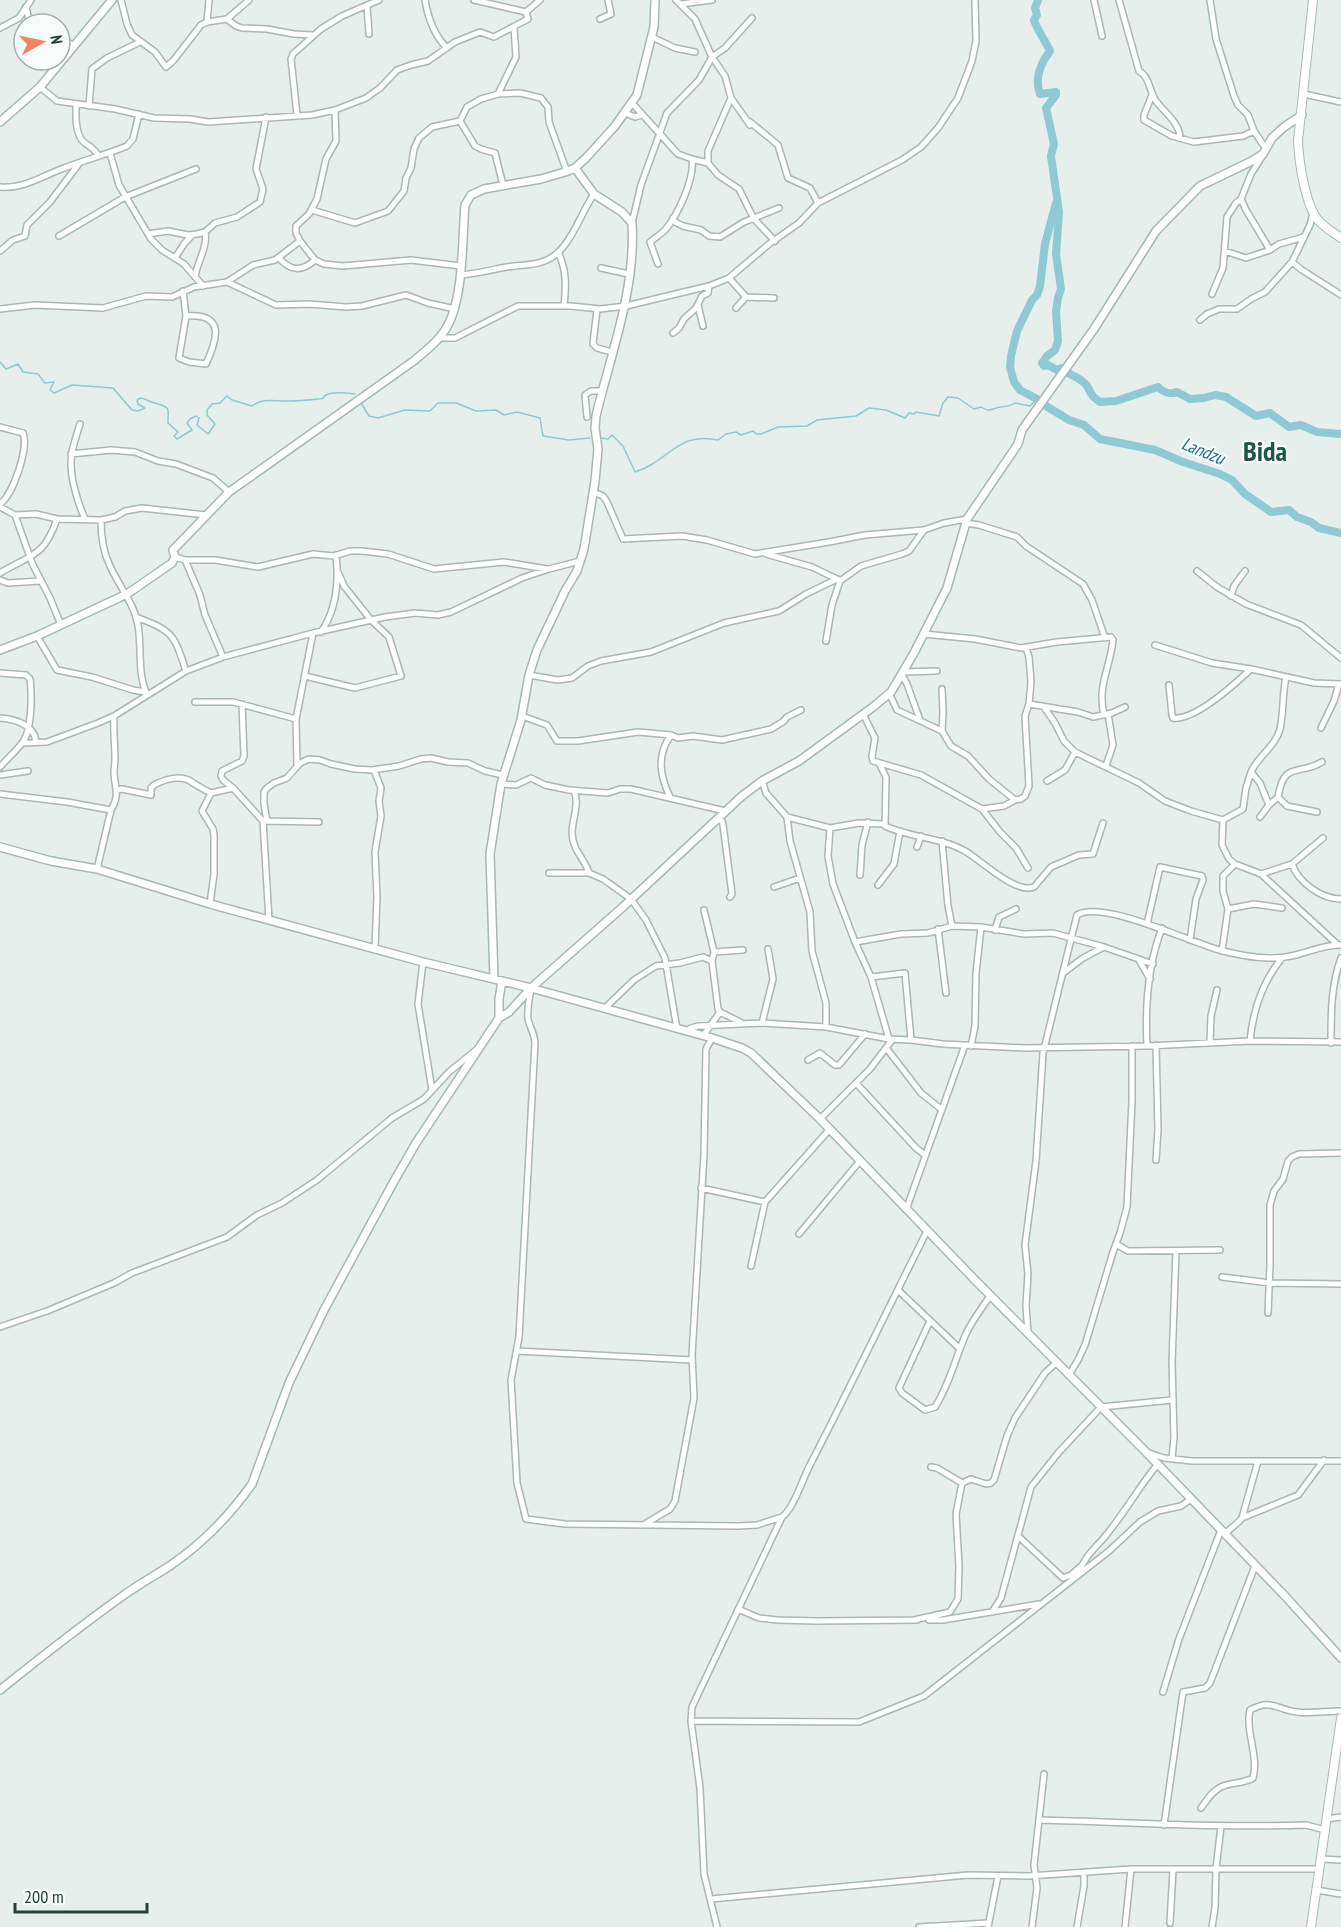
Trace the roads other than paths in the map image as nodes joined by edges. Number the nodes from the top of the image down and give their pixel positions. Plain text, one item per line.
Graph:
1 (31, 0) edge
2 (112, 0) edge
3 (121, 0) edge
4 (209, 0) edge
5 (249, 0) edge
6 (379, 0) edge
7 (425, 0) edge
8 (474, 0) edge
9 (540, 0) edge
10 (608, 0) edge
11 (655, 0) edge
12 (712, 0) edge
13 (975, 0) edge
14 (1094, 0) edge
15 (1119, 0) edge
16 (1210, 0) edge
17 (1312, 0) edge
18 (678, 2) edge
19 (367, 6) junction
20 (26, 7) junction
21 (27, 12) edge
22 (526, 12) junction
23 (752, 18) dead end
24 (227, 19) junction
25 (600, 19) dead end
26 (207, 22) junction
27 (514, 27) junction
28 (0, 28) edge
29 (369, 34) dead end
30 (312, 35) junction
31 (1102, 36) dead end
32 (652, 37) junction
33 (140, 42) junction
34 (72, 44) edge
35 (75, 46) junction
36 (447, 48) junction
37 (695, 52) dead end
38 (712, 57) junction
39 (40, 87) junction
40 (498, 94) junction
41 (1304, 94) junction
42 (1152, 95) junction
43 (731, 98) junction
44 (1341, 102) edge
45 (632, 103) junction
46 (76, 104) junction
47 (89, 106) junction
48 (335, 110) junction
49 (625, 113) junction
50 (139, 114) junction
51 (297, 115) junction
52 (642, 115) junction
53 (1302, 115) junction
54 (266, 117) junction
55 (460, 121) junction
56 (0, 122) edge
57 (1254, 131) junction
58 (659, 134) junction
59 (1180, 138) junction
60 (1265, 152) junction
61 (110, 153) junction
62 (98, 156) junction
63 (692, 159) junction
64 (708, 163) junction
65 (79, 164) junction
66 (575, 168) junction
67 (196, 169) dead end
68 (567, 172) junction
69 (503, 185) junction
70 (0, 187) edge
71 (594, 194) junction
72 (125, 197) junction
73 (1241, 199) junction
74 (818, 203) junction
75 (779, 208) dead end
76 (312, 210) junction
77 (1313, 212) junction
78 (673, 218) junction
79 (754, 219) junction
80 (632, 224) junction
81 (205, 232) junction
82 (148, 234) junction
83 (192, 235) junction
84 (59, 236) dead end
85 (1304, 237) junction
86 (1341, 238) edge
87 (300, 241) junction
88 (775, 241) junction
89 (1270, 250) junction
90 (0, 251) edge
91 (1225, 251) junction
92 (558, 252) junction
93 (175, 258) junction
94 (279, 258) junction
95 (315, 260) junction
96 (1292, 262) junction
97 (658, 264) dead end
98 (461, 266) junction
99 (601, 268) dead end
100 (629, 274) junction
101 (460, 275) junction
102 (195, 277) junction
103 (729, 278) junction
104 (227, 282) junction
105 (204, 286) junction
106 (709, 286) junction
107 (183, 291) junction
108 (1212, 294) dead end
109 (1341, 295) edge
110 (746, 297) junction
111 (774, 298) dead end
112 (698, 305) junction
113 (564, 306) junction
114 (626, 306) junction
115 (736, 308) dead end
116 (0, 309) edge
117 (455, 309) junction
118 (597, 309) junction
119 (186, 316) junction
120 (1200, 320) dead end
121 (703, 326) dead end
122 (673, 333) dead end
123 (439, 338) junction
124 (612, 352) junction
125 (602, 392) junction
126 (587, 417) dead end
127 (80, 424) dead end
128 (0, 427) edge
129 (71, 454) junction
130 (229, 492) junction
131 (593, 492) junction
132 (0, 505) edge
133 (15, 514) junction
134 (206, 515) junction
135 (57, 519) junction
136 (85, 519) junction
137 (101, 520) junction
138 (966, 521) junction
139 (924, 530) junction
140 (764, 553) junction
141 (336, 555) junction
142 (31, 557) junction
143 (175, 557) junction
144 (186, 560) junction
145 (580, 561) junction
146 (549, 569) junction
147 (1197, 571) dead end
148 (1245, 571) dead end
149 (338, 572) junction
150 (0, 573) edge
151 (0, 580) edge
152 (838, 580) junction
153 (40, 581) junction
154 (127, 594) junction
155 (1231, 596) junction
156 (136, 617) junction
157 (371, 620) junction
158 (61, 625) junction
159 (321, 632) junction
160 (313, 633) junction
161 (924, 634) junction
162 (37, 636) junction
163 (1104, 638) junction
164 (826, 641) dead end
165 (1155, 645) dead end
166 (1026, 648) junction
167 (0, 650) edge
168 (1341, 655) edge
169 (223, 657) junction
170 (1251, 669) junction
171 (186, 671) junction
172 (937, 671) dead end
173 (0, 673) edge
174 (903, 674) junction
175 (529, 675) junction
176 (304, 676) junction
177 (1287, 677) junction
178 (1340, 684) edge
179 (1169, 685) dead end
180 (942, 689) dead end
181 (146, 693) junction
182 (890, 693) junction
183 (195, 702) dead end
184 (242, 704) junction
185 (1029, 704) junction
186 (1044, 707) junction
187 (1125, 707) dead end
188 (801, 710) dead end
189 (863, 714) junction
190 (1106, 715) junction
191 (114, 716) junction
192 (522, 716) junction
193 (0, 718) edge
194 (296, 719) junction
195 (920, 720) junction
196 (28, 728) junction
197 (1321, 728) dead end
198 (942, 731) junction
199 (671, 735) junction
200 (36, 742) junction
201 (22, 743) junction
202 (1075, 752) junction
203 (1322, 762) dead end
204 (879, 763) junction
205 (1106, 766) junction
206 (0, 767) edge
207 (297, 767) junction
208 (374, 770) junction
209 (28, 771) dead end
210 (1251, 772) junction
211 (0, 775) edge
212 (503, 775) junction
213 (762, 781) junction
214 (1047, 781) dead end
215 (501, 784) junction
216 (233, 788) junction
217 (117, 790) junction
218 (574, 791) junction
219 (0, 794) edge
220 (211, 794) junction
221 (670, 797) junction
222 (1278, 797) junction
223 (1015, 800) junction
224 (1269, 805) junction
225 (982, 809) junction
226 (111, 810) junction
227 (725, 811) junction
228 (1317, 812) dead end
229 (787, 817) junction
230 (1260, 817) dead end
231 (717, 819) junction
232 (1223, 820) junction
233 (265, 821) junction
234 (319, 822) dead end
235 (868, 822) junction
236 (884, 824) junction
237 (1103, 824) dead end
238 (830, 828) junction
239 (900, 831) junction
240 (921, 836) junction
241 (1323, 838) dead end
242 (942, 841) junction
243 (0, 847) edge
244 (917, 847) dead end
245 (1235, 864) junction
246 (1292, 864) junction
247 (1028, 868) dead end
248 (97, 869) junction
249 (549, 873) dead end
250 (589, 873) junction
251 (1262, 874) junction
252 (860, 875) dead end
253 (800, 878) junction
254 (878, 885) dead end
255 (774, 887) dead end
256 (730, 897) dead end
257 (631, 899) junction
258 (1341, 899) edge
259 (210, 904) junction
260 (1282, 908) dead end
261 (1016, 909) dead end
262 (1227, 909) junction
263 (704, 910) dead end
264 (269, 920) junction
265 (1147, 924) junction
266 (952, 926) junction
267 (981, 927) junction
268 (1162, 928) junction
269 (938, 929) junction
270 (995, 930) junction
271 (1071, 938) junction
272 (1190, 940) junction
273 (855, 942) junction
274 (1339, 945) edge
275 (1104, 946) junction
276 (375, 948) junction
277 (768, 948) dead end
278 (743, 950) dead end
279 (1222, 951) junction
280 (714, 952) junction
281 (1282, 957) junction
282 (1341, 958) edge
283 (1139, 960) junction
284 (712, 961) junction
285 (423, 962) junction
286 (1153, 964) junction
287 (666, 965) junction
288 (1063, 973) junction
289 (871, 977) junction
290 (498, 980) junction
291 (1150, 981) junction
292 (531, 988) junction
293 (1217, 990) dead end
294 (946, 993) dead end
295 (605, 1008) junction
296 (720, 1012) junction
297 (499, 1018) junction
298 (741, 1023) junction
299 (762, 1023) junction
300 (711, 1024) junction
301 (826, 1027) junction
302 (677, 1029) junction
303 (686, 1032) junction
304 (865, 1034) junction
305 (703, 1036) junction
306 (712, 1038) junction
307 (891, 1040) junction
308 (911, 1040) junction
309 (1250, 1041) junction
310 (1210, 1042) junction
311 (1341, 1042) edge
312 (1331, 1043) junction
313 (968, 1045) junction
314 (1156, 1045) junction
315 (1132, 1046) junction
316 (1147, 1046) junction
317 (1044, 1047) junction
318 (886, 1049) junction
319 (476, 1050) junction
320 (808, 1060) dead end
321 (856, 1083) junction
322 (432, 1090) junction
323 (941, 1109) junction
324 (820, 1119) junction
325 (829, 1130) junction
326 (1341, 1153) edge
327 (925, 1155) junction
328 (1156, 1160) dead end
329 (859, 1162) junction
330 (701, 1188) junction
331 (765, 1202) junction
332 (906, 1210) junction
333 (927, 1231) junction
334 (799, 1234) dead end
335 (1116, 1244) junction
336 (1220, 1250) dead end
337 (1176, 1251) junction
338 (752, 1266) dead end
339 (1222, 1277) dead end
340 (1270, 1283) junction
341 (1341, 1284) edge
342 (898, 1290) junction
343 (990, 1296) junction
344 (1268, 1313) dead end
345 (930, 1321) junction
346 (0, 1328) edge
347 (1028, 1333) junction
348 (960, 1349) junction
349 (517, 1351) junction
350 (692, 1360) junction
351 (1057, 1362) junction
352 (1069, 1375) junction
353 (1172, 1400) junction
354 (1101, 1407) junction
355 (1145, 1451) junction
356 (1172, 1458) junction
357 (1324, 1460) junction
358 (1258, 1461) junction
359 (1341, 1461) edge
360 (1157, 1465) junction
361 (932, 1467) dead end
362 (962, 1483) junction
363 (1191, 1499) junction
364 (782, 1517) junction
365 (1242, 1518) junction
366 (645, 1524) junction
367 (1223, 1532) junction
368 (1018, 1536) junction
369 (1081, 1566) junction
370 (1255, 1566) junction
371 (1079, 1574) junction
372 (1041, 1604) junction
373 (738, 1609) junction
374 (992, 1612) junction
375 (914, 1620) junction
376 (1341, 1658) edge
377 (0, 1690) edge
378 (1163, 1692) dead end
379 (1341, 1711) edge
380 (1341, 1718) edge
381 (691, 1721) junction
382 (1044, 1774) dead end
383 (1337, 1775) edge
384 (1201, 1808) dead end
385 (1341, 1817) edge
386 (1327, 1819) junction
387 (1039, 1820) junction
388 (1164, 1825) junction
389 (1221, 1826) junction
390 (1325, 1830) junction
391 (1320, 1859) junction
392 (1341, 1860) edge
393 (1131, 1869) junction
394 (1173, 1869) junction
395 (1216, 1869) junction
396 (1319, 1869) junction
397 (1084, 1872) junction
398 (1035, 1875) junction
399 (998, 1876) junction
400 (1316, 1890) junction
401 (1341, 1894) edge
402 (711, 1899) junction
403 (1170, 1923) dead end
404 (988, 1925) edge
405 (717, 1927) edge
406 (919, 1927) edge
407 (1032, 1927) edge
408 (1077, 1927) edge
409 (1125, 1927) edge
410 (1212, 1927) edge
411 (1311, 1927) edge

1 - 20 street
2 - 35 street
3 - 33 street
4 - 26 street
5 - 24 street
6 - 19 street
7 - 36 street
8 - 22 street
9 - 22 street
10 - 25 street
11 - 32 street
12 - 18 street
13 - 74 street
14 - 31 street
15 - 42 street
16 - 57 street
17 - 41 main road
18 - 38 street
19 - 29 street
19 - 30 street
20 - 21 street
20 - 28 street
22 - 27 street
23 - 38 street
24 - 26 street
24 - 30 street
26 - 33 street
27 - 36 street
27 - 40 street
30 - 51 street
32 - 37 street
32 - 45 street
33 - 47 street
34 - 35 street
35 - 39 street
36 - 48 street
38 - 43 street
38 - 58 street
39 - 46 street
39 - 56 street
40 - 55 street
40 - 68 street
41 - 44 street
41 - 53 main road
42 - 59 street
42 - 59 street
43 - 64 street
43 - 74 street
45 - 49 street
45 - 52 street
46 - 47 street
46 - 62 street
47 - 50 street
48 - 51 street
48 - 76 street
49 - 52 street
49 - 66 street
50 - 54 street
50 - 61 street
51 - 54 street
52 - 58 street
53 - 60 street
53 - 77 main road
54 - 81 street
55 - 69 street
55 - 76 street
57 - 59 street
57 - 60 street
58 - 63 street
58 - 80 street
60 - 73 street
60 - 138 street
61 - 62 street
61 - 72 street
62 - 65 street
63 - 64 street
63 - 78 street
64 - 79 street
65 - 70 street
65 - 90 street
66 - 68 street
66 - 71 street
67 - 72 street
68 - 69 street
69 - 98 street
71 - 80 street
71 - 92 street
72 - 82 street
72 - 84 street
73 - 89 street
73 - 91 street
74 - 88 street
75 - 79 street
76 - 87 street
77 - 85 street
77 - 86 main road
78 - 79 street
78 - 97 street
79 - 88 street
80 - 100 street
81 - 83 street
81 - 102 street
82 - 83 street
82 - 93 street
83 - 93 street
85 - 89 street
85 - 96 street
87 - 94 street
87 - 95 street
88 - 103 street
89 - 91 street
91 - 108 street
92 - 101 street
92 - 113 street
93 - 102 street
94 - 95 street
94 - 104 street
95 - 98 street
96 - 109 street
96 - 120 street
98 - 101 street
99 - 100 street
100 - 114 street
101 - 117 street
102 - 105 street
103 - 106 street
103 - 110 street
104 - 105 street
104 - 117 street
105 - 107 street
106 - 112 street
106 - 114 street
107 - 116 street
107 - 119 street
110 - 111 street
110 - 115 street
112 - 121 street
112 - 122 street
113 - 118 street
113 - 123 street
114 - 118 street
114 - 124 street
117 - 123 street
118 - 124 street
119 - 119 street
123 - 130 street
124 - 125 street
125 - 126 street
125 - 131 street
127 - 129 street
128 - 132 street
129 - 130 street
129 - 136 street
130 - 134 street
131 - 140 street
131 - 145 street
132 - 133 street
133 - 135 street
133 - 142 street
134 - 137 street
134 - 143 street
135 - 136 street
135 - 142 street
136 - 137 street
137 - 154 street
138 - 139 street
138 - 161 street
138 - 163 street
139 - 140 street
139 - 152 street
140 - 152 street
141 - 144 street
141 - 146 street
141 - 149 street
142 - 150 street
142 - 153 street
143 - 144 street
143 - 154 street
144 - 169 street
145 - 146 street
145 - 175 street
146 - 157 street
147 - 155 street
148 - 155 street
149 - 157 street
149 - 159 street
151 - 153 street
152 - 164 street
152 - 175 street
153 - 158 street
154 - 156 street
154 - 158 street
155 - 168 street
156 - 171 street
156 - 181 street
157 - 159 street
157 - 176 street
158 - 162 street
159 - 160 street
160 - 169 street
160 - 176 street
161 - 166 street
161 - 174 street
162 - 167 street
162 - 181 street
163 - 166 street
163 - 190 street
165 - 170 street
166 - 185 street
169 - 171 street
170 - 177 street
170 - 179 street
171 - 181 street
172 - 174 street
173 - 196 street
174 - 182 street
174 - 195 street
175 - 192 street
176 - 194 street
177 - 178 street
177 - 210 street
178 - 197 street
180 - 198 street
181 - 191 street
182 - 189 street
182 - 195 street
183 - 184 street
184 - 194 street
184 - 216 street
185 - 186 street
185 - 223 street
186 - 190 street
186 - 202 street
187 - 190 street
188 - 199 street
189 - 204 street
189 - 213 street
190 - 205 street
191 - 200 street
191 - 217 street
192 - 199 street
192 - 212 street
193 - 196 street
194 - 207 street
195 - 198 street
196 - 200 street
196 - 201 street
198 - 223 street
199 - 221 street
200 - 201 street
201 - 206 street
202 - 205 street
202 - 214 street
203 - 222 street
204 - 225 street
204 - 236 street
205 - 232 street
207 - 208 street
207 - 233 street
208 - 212 street
208 - 276 street
209 - 211 street
210 - 224 street
210 - 232 street
212 - 215 street
213 - 227 street
213 - 229 street
215 - 218 street
215 - 290 street
216 - 220 street
216 - 233 street
217 - 220 street
217 - 226 street
218 - 221 street
218 - 250 street
219 - 226 street
220 - 259 street
221 - 227 street
222 - 224 street
222 - 228 street
223 - 225 street
224 - 230 street
225 - 247 street
226 - 248 street
227 - 231 street
229 - 238 street
229 - 253 street
231 - 256 street
231 - 257 street
232 - 245 street
233 - 234 street
233 - 264 street
235 - 236 street
235 - 238 street
235 - 252 street
236 - 239 street
237 - 242 street
238 - 273 street
239 - 240 street
239 - 254 street
240 - 242 street
240 - 244 street
241 - 246 street
242 - 266 street
243 - 248 street
245 - 251 street
245 - 262 street
246 - 251 street
246 - 258 street
248 - 259 street
249 - 250 street
250 - 257 street
251 - 274 street
253 - 255 street
253 - 301 street
257 - 287 street
257 - 292 street
259 - 264 street
260 - 262 street
261 - 270 street
262 - 279 street
263 - 280 street
264 - 276 street
265 - 268 street
265 - 271 street
265 - 272 street
266 - 267 street
266 - 269 street
267 - 270 street
267 - 313 street
268 - 272 street
268 - 286 street
269 - 273 street
269 - 294 street
270 - 271 street
271 - 275 street
271 - 288 street
272 - 279 street
273 - 289 street
274 - 281 street
275 - 283 street
275 - 288 street
276 - 285 street
277 - 299 street
278 - 280 street
279 - 281 street
280 - 284 street
281 - 309 street
282 - 312 street
283 - 286 street
283 - 291 street
284 - 287 street
284 - 296 street
285 - 290 street
285 - 322 street
286 - 291 street
287 - 295 street
287 - 302 street
288 - 317 street
289 - 307 street
289 - 308 street
290 - 292 street
290 - 297 street
291 - 316 street
292 - 295 street
292 - 297 street
292 - 349 street
293 - 310 street
295 - 302 street
296 - 298 street
296 - 300 street
297 - 319 street
298 - 299 street
298 - 300 street
299 - 301 street
300 - 303 street
300 - 305 street
301 - 304 street
302 - 303 street
303 - 305 street
304 - 307 street
304 - 320 street
305 - 306 street
306 - 324 street
306 - 330 street
307 - 308 street
307 - 318 street
308 - 313 street
309 - 310 street
309 - 312 street
310 - 314 street
311 - 312 street
313 - 317 street
313 - 323 street
314 - 316 street
314 - 328 street
315 - 316 street
315 - 317 street
315 - 335 street
317 - 347 street
318 - 321 street
318 - 323 street
319 - 322 street
319 - 377 street
321 - 324 street
321 - 327 street
322 - 346 street
323 - 327 street
324 - 325 street
325 - 329 street
325 - 331 street
326 - 340 street
327 - 332 street
329 - 332 street
329 - 334 street
330 - 331 street
330 - 350 street
331 - 338 street
332 - 333 street
333 - 342 street
333 - 343 street
335 - 337 street
335 - 352 street
336 - 337 street
337 - 353 street
339 - 340 street
340 - 341 street
340 - 344 street
342 - 345 street
342 - 364 street
343 - 347 street
343 - 348 street
345 - 348 street
345 - 348 street
347 - 351 street
349 - 350 street
349 - 366 street
350 - 366 street
351 - 352 street
351 - 362 street
352 - 354 street
353 - 354 street
353 - 356 street
354 - 355 street
354 - 368 street
355 - 356 street
355 - 360 street
356 - 358 street
357 - 358 street
357 - 359 street
357 - 365 street
358 - 365 street
360 - 363 street
360 - 369 street
361 - 362 street
362 - 375 street
363 - 367 street
363 - 371 street
364 - 366 street
364 - 373 street
365 - 367 street
367 - 370 street
367 - 378 street
368 - 369 street
368 - 374 street
369 - 371 street
370 - 376 street
370 - 388 street
371 - 372 street
372 - 374 street
372 - 381 street
373 - 375 street
373 - 381 street
374 - 375 street
379 - 384 street
380 - 383 main road
381 - 402 street
382 - 387 street
383 - 386 main road
385 - 386 street
386 - 390 main road
387 - 388 street
387 - 398 street
388 - 389 street
389 - 390 street
389 - 395 street
390 - 391 main road
391 - 392 street
391 - 396 main road
393 - 394 street
393 - 397 street
393 - 409 street
394 - 395 street
394 - 403 street
395 - 396 street
395 - 410 street
396 - 400 main road
397 - 398 street
397 - 408 street
398 - 399 street
398 - 407 street
399 - 402 street
399 - 404 street
400 - 401 street
400 - 411 main road
402 - 405 street
404 - 406 street

